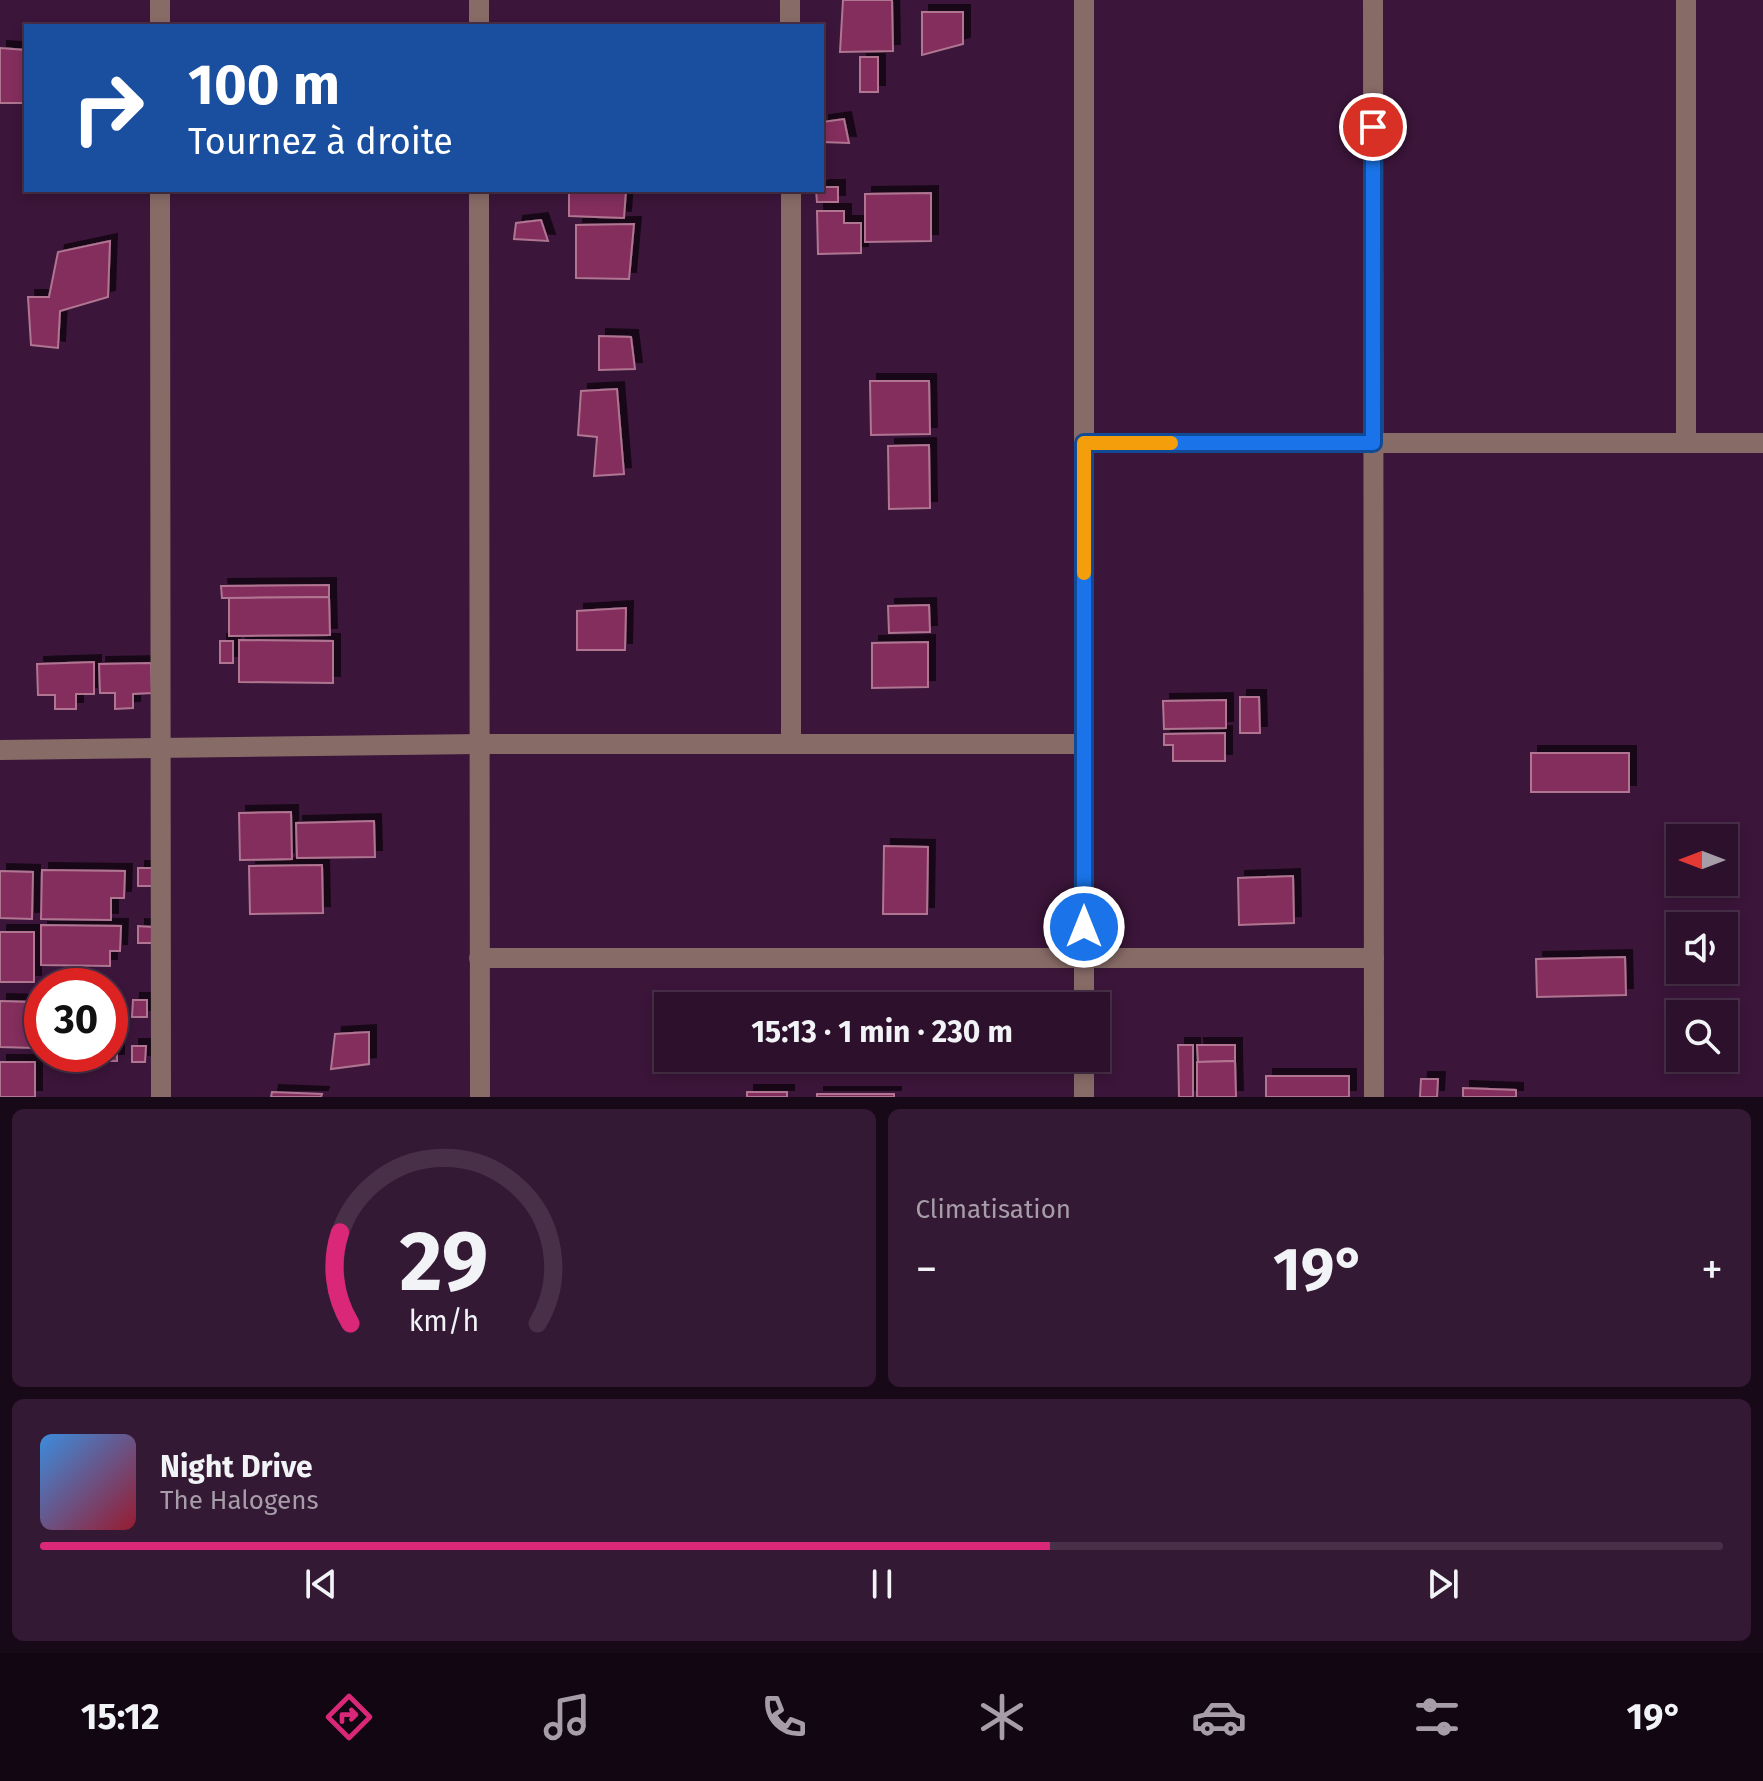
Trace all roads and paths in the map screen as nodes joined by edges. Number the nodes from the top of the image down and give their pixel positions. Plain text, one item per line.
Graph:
1 (160, 0) edge
2 (479, 0) edge
3 (790, 0) edge
4 (1084, 0) edge
5 (1373, 0) edge
6 (1686, 0) edge
7 (160, 24) edge
8 (479, 24) edge
9 (790, 24) edge
10 (160, 192) edge
11 (479, 192) edge
12 (791, 192) edge
13 (1084, 443) junction
14 (1373, 443) junction
15 (1686, 443) junction
16 (1763, 443) edge
17 (479, 744) junction
18 (791, 744) junction
19 (1084, 744) junction
20 (160, 748) junction
21 (0, 750) edge
22 (479, 958) junction
23 (1084, 958) junction
24 (1374, 958) junction
25 (1084, 992) edge
26 (1084, 1072) edge
27 (161, 1097) edge
28 (480, 1097) edge
29 (1084, 1097) edge
30 (1374, 1097) edge

1 - 7 street
2 - 8 street
3 - 9 street
4 - 13 street
5 - 14 street
6 - 15 street
10 - 20 street
11 - 17 street
12 - 18 street
13 - 14 street
13 - 19 street
14 - 15 street
14 - 24 street
15 - 16 street
17 - 18 street
17 - 20 street
17 - 22 street
18 - 19 street
19 - 23 street
20 - 21 street
20 - 27 street
22 - 23 street
22 - 28 street
23 - 24 street
23 - 25 street
24 - 30 street
26 - 29 street

